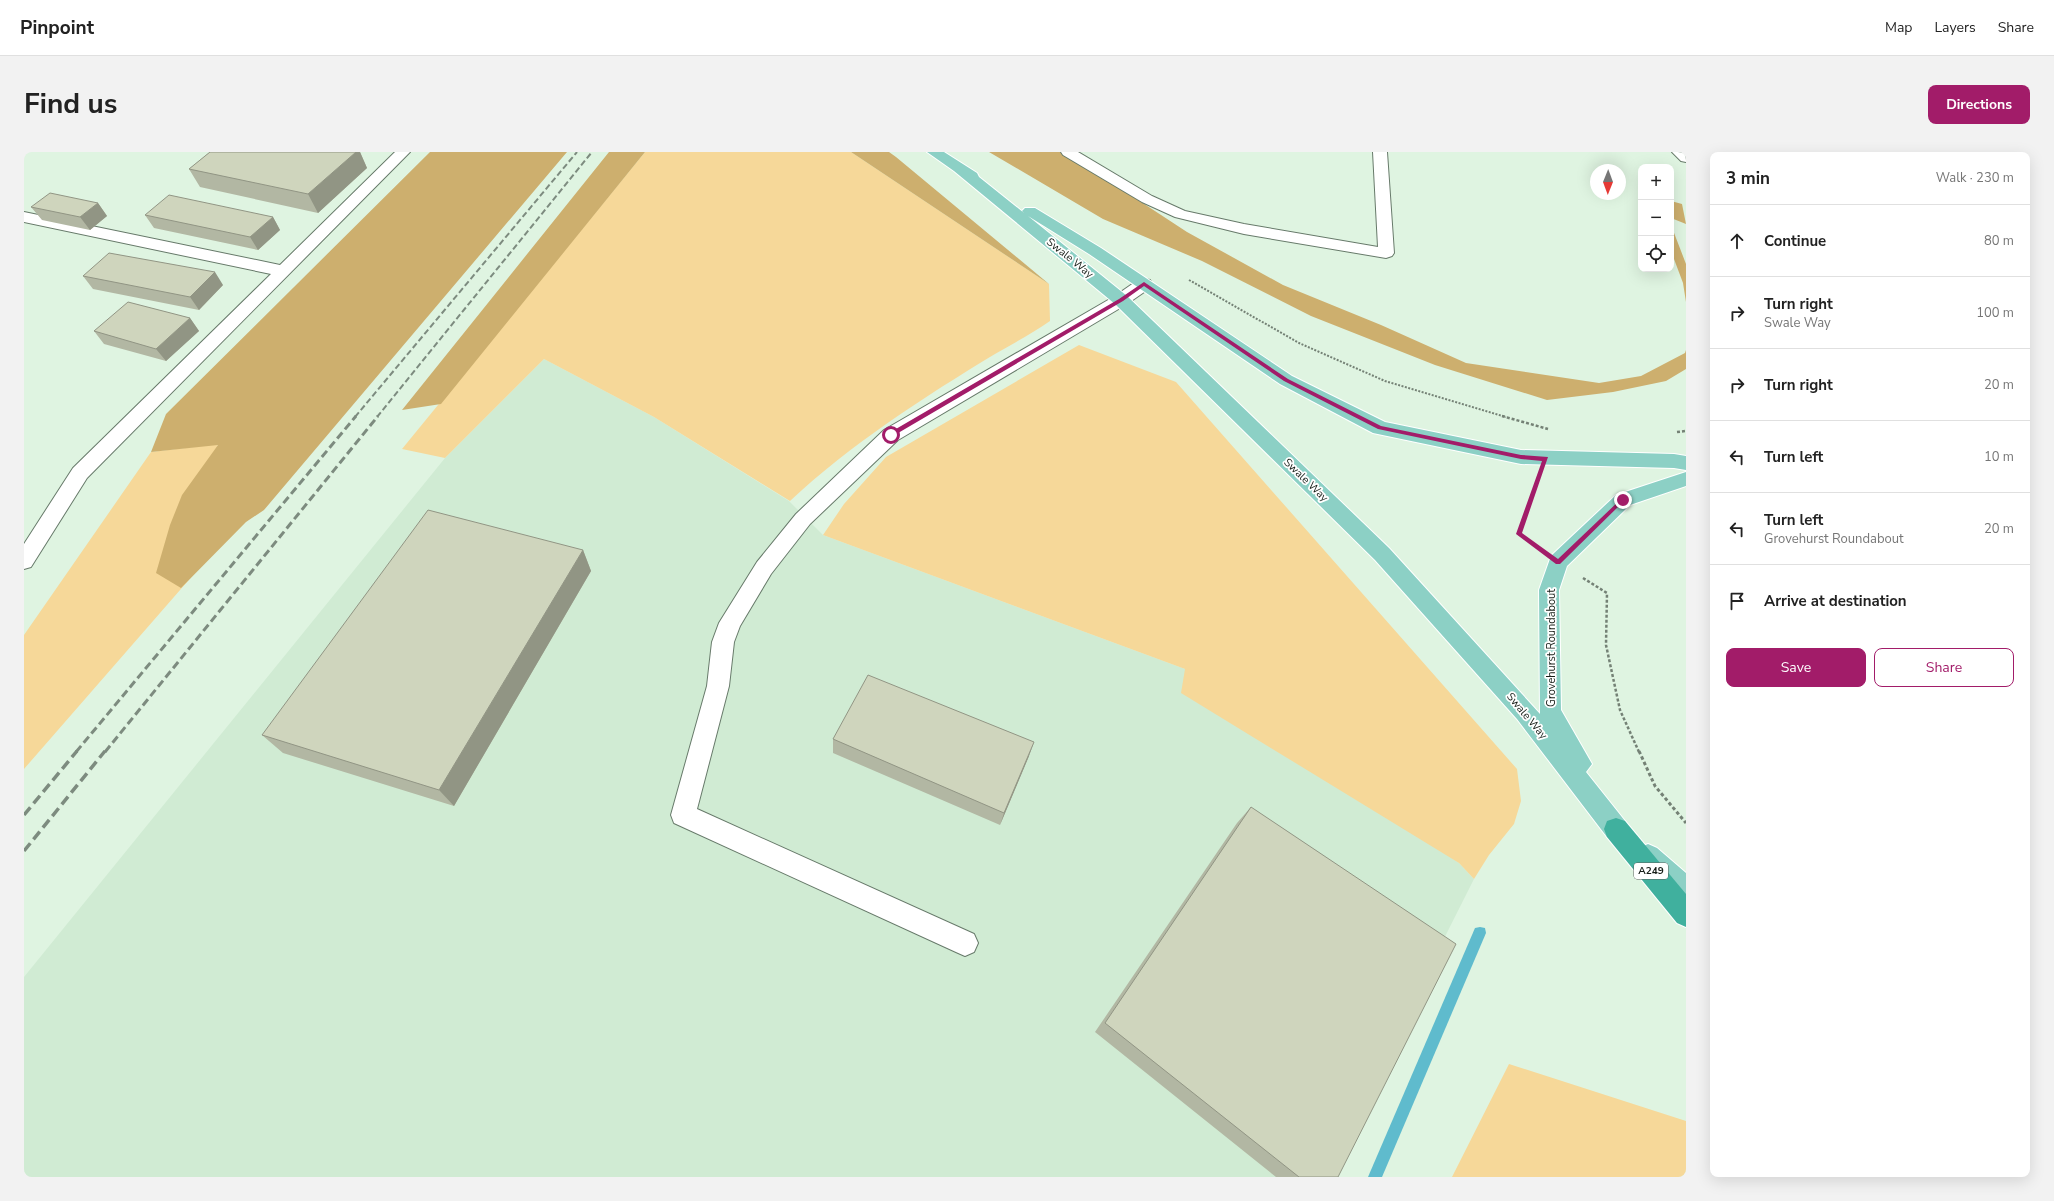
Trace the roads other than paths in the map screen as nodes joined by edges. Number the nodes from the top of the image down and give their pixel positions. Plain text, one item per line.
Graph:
1 (403, 152) edge
2 (934, 152) edge
3 (1068, 152) edge
4 (1380, 152) edge
5 (1679, 152) edge
6 (1686, 158) edge
7 (959, 168) junction
8 (24, 217) edge
9 (283, 271) junction
10 (1144, 284) junction
11 (1121, 300) junction
12 (1686, 463) edge
13 (1686, 479) edge
14 (24, 561) edge
15 (1616, 829) junction
16 (1686, 889) edge
17 (1686, 914) edge
18 (965, 942) dead end

1 - 9 street
2 - 7 main road, Swale Way
3 - 4 street
5 - 6 street
7 - 10 main road, Swale Way
7 - 11 main road, Swale Way
8 - 9 street
9 - 14 street
10 - 11 street
10 - 12 main road, Swale Way
11 - 15 main road, Swale Way
11 - 18 street
13 - 15 main road, Grovehurst Roundabout
15 - 16 main road, Grovehurst Roundabout
15 - 17 highway, A249

